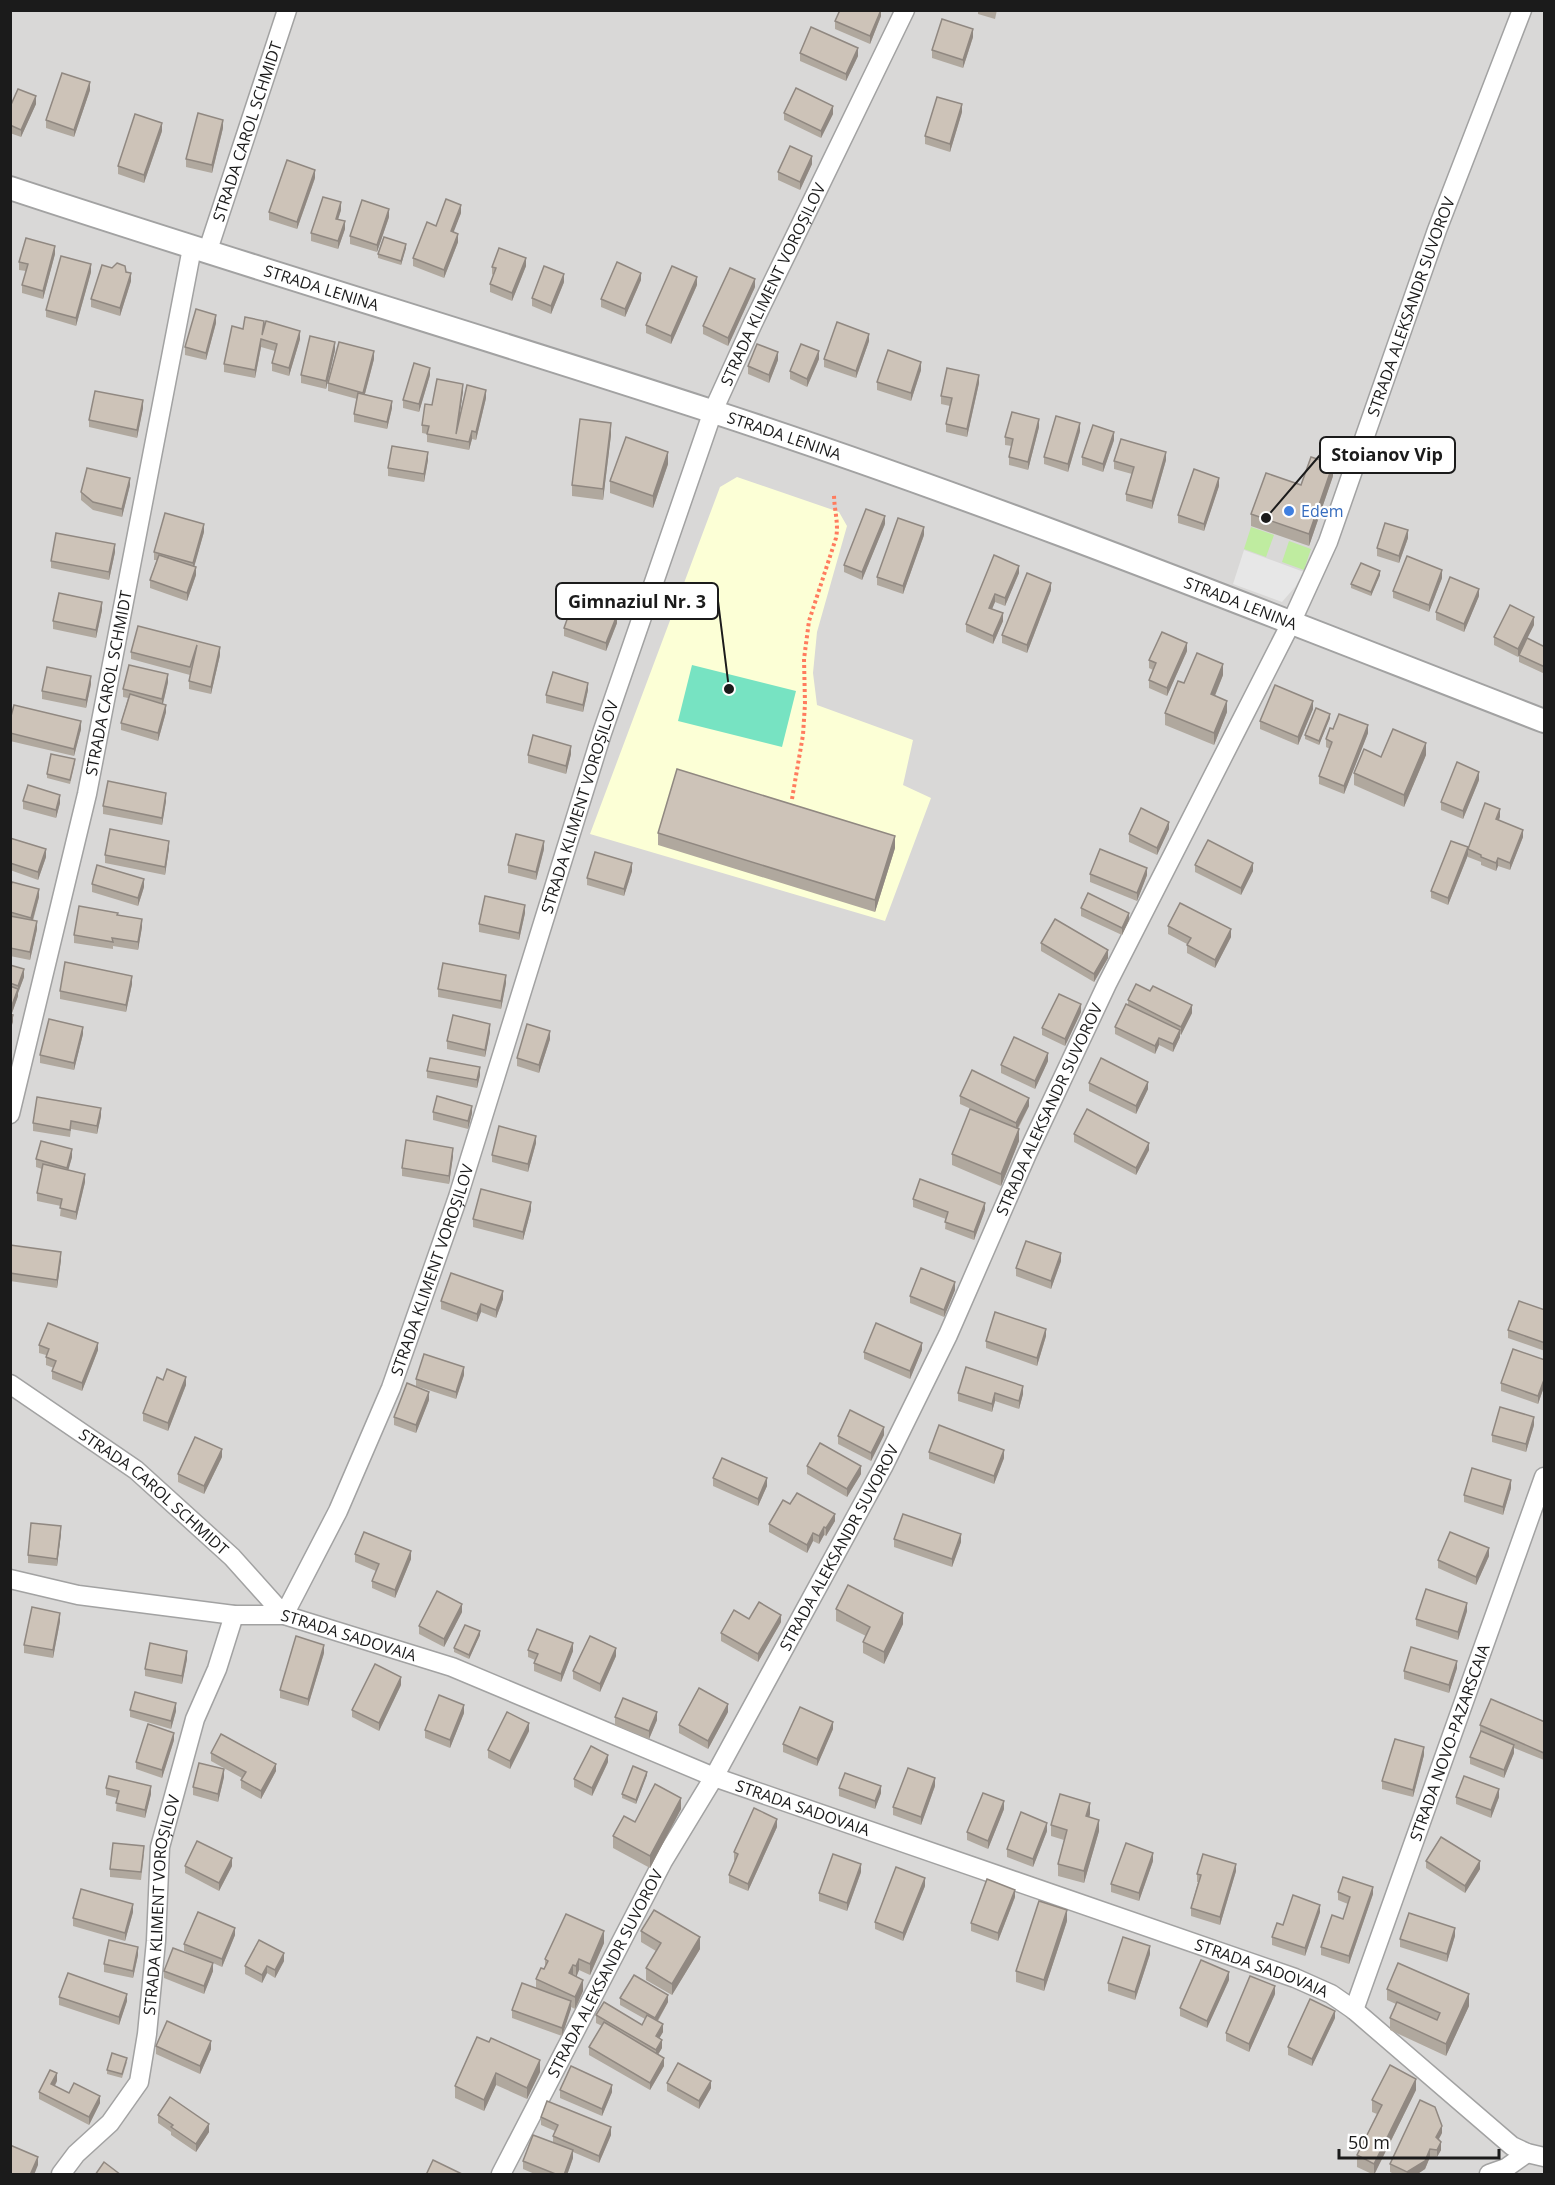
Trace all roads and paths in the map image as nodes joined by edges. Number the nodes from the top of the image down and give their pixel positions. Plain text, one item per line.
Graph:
1 (287, 10) edge
2 (904, 10) edge
3 (1522, 10) edge
4 (10, 188) edge
5 (200, 251) junction
6 (713, 411) junction
7 (834, 494) dead end
8 (1291, 623) junction
9 (1545, 721) edge
10 (792, 799) dead end
11 (10, 1113) edge
12 (10, 1384) edge
13 (1545, 1477) edge
14 (10, 1579) edge
15 (234, 1615) junction
16 (284, 1615) junction
17 (714, 1777) junction
18 (1354, 2010) junction
19 (1536, 2155) edge
20 (61, 2175) edge
21 (501, 2175) edge
22 (1489, 2175) edge
23 (1526, 2175) edge

1 - 5 street, STRADA CAROL SCHMIDT
2 - 6 street, STRADA KLIMENT VOROȘILOV
3 - 8 street, STRADA ALEKSANDR SUVOROV
4 - 5 street, STRADA LENINA
5 - 6 street, STRADA LENINA
5 - 11 street, STRADA CAROL SCHMIDT
6 - 8 street, STRADA LENINA
6 - 16 street, STRADA KLIMENT VOROȘILOV
7 - 10 path
8 - 9 street, STRADA LENINA
8 - 17 street, STRADA ALEKSANDR SUVOROV
12 - 16 street, STRADA CAROL SCHMIDT
13 - 18 street, STRADA NOVO-PAZARSCAIA
14 - 15 street, STRADA SADOVAIA
15 - 16 street, STRADA SADOVAIA
15 - 20 street, STRADA KLIMENT VOROȘILOV
16 - 17 street, STRADA SADOVAIA
17 - 18 street, STRADA SADOVAIA
17 - 21 street, STRADA ALEKSANDR SUVOROV
18 - 19 street, STRADA SADOVAIA
19 - 22 street
19 - 23 street

